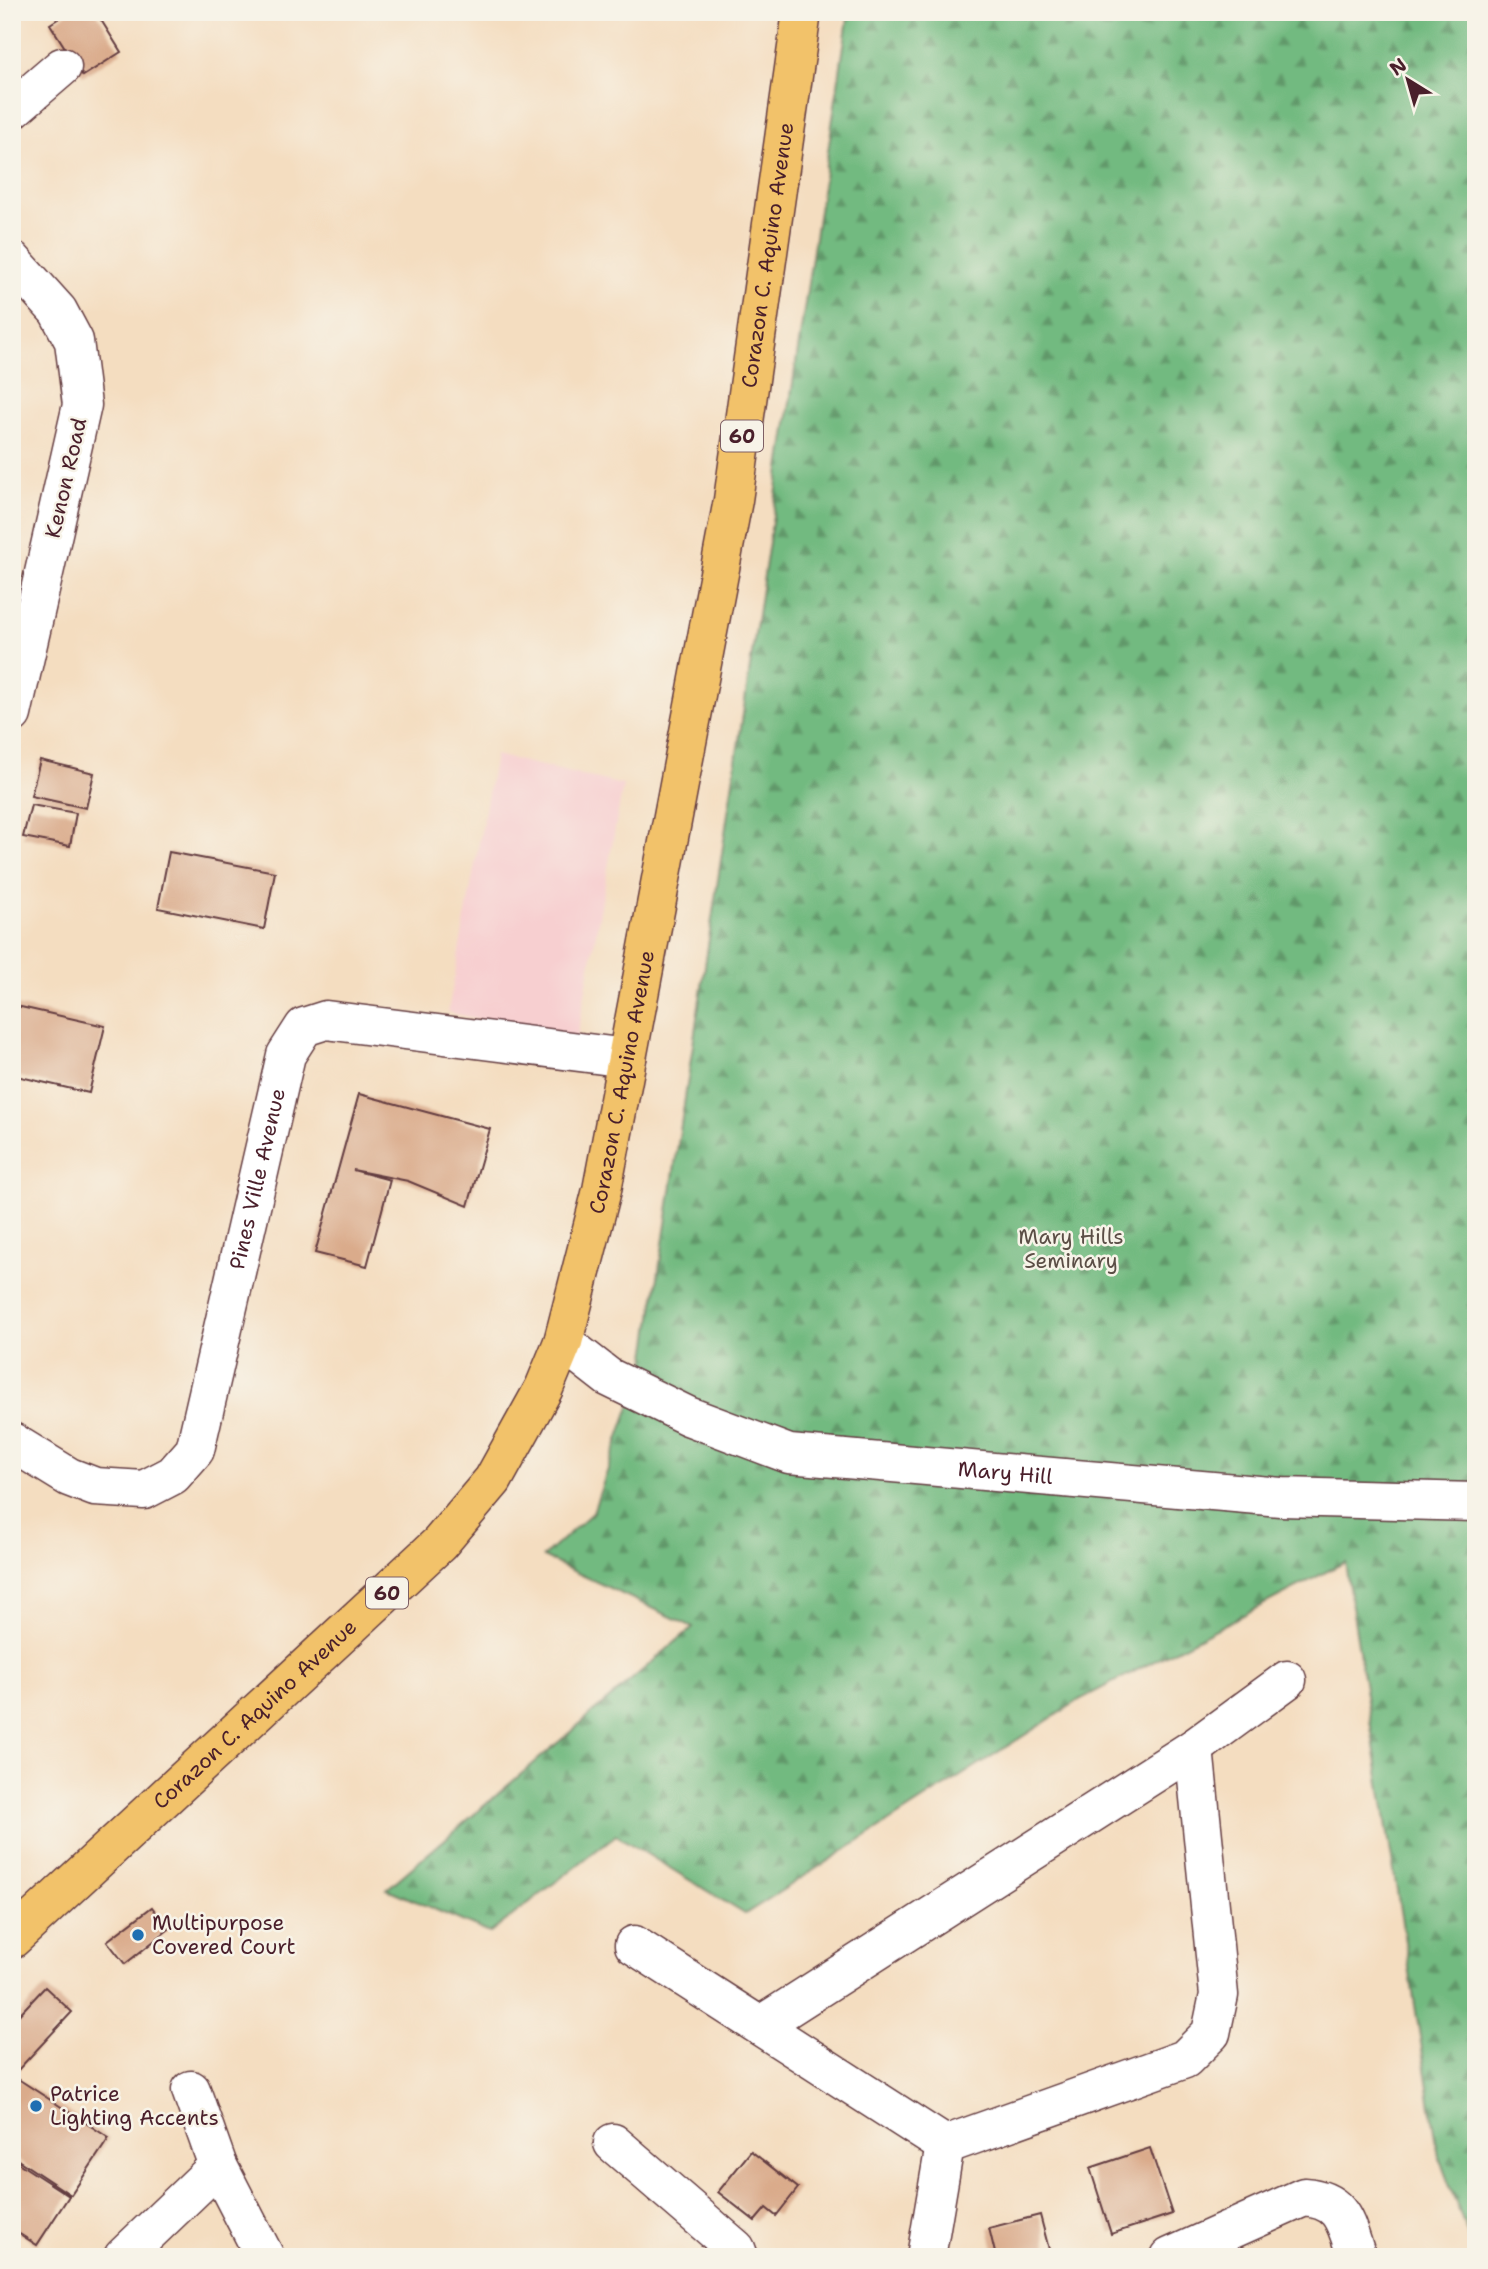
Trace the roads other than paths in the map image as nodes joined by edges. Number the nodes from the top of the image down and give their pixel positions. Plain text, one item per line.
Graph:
1 (802, 12) edge
2 (62, 67) dead end
3 (12, 110) edge
4 (12, 260) edge
5 (18, 659) edge
6 (12, 714) edge
7 (627, 1058) junction
8 (563, 1342) junction
9 (12, 1442) edge
10 (1476, 1502) edge
11 (1287, 1680) dead end
12 (1194, 1748) junction
13 (12, 1939) edge
14 (634, 1945) dead end
15 (761, 2025) junction
16 (191, 2090) dead end
17 (614, 2143) dead end
18 (945, 2145) junction
19 (218, 2166) junction
20 (123, 2257) edge
21 (265, 2257) edge
22 (739, 2257) edge
23 (926, 2257) edge
24 (1170, 2257) edge
25 (1357, 2257) edge

1 - 7 main road, Corazon C. Aquino Avenue / 60
2 - 3 street
4 - 5 street, Kenon Road
5 - 6 street, Kenon Road
7 - 8 main road, Corazon C. Aquino Avenue / 60
7 - 9 street, Pines Ville Avenue
8 - 10 street, Mary Hill
8 - 13 main road, Corazon C. Aquino Avenue / 60
11 - 12 street
12 - 15 street
12 - 18 street
14 - 15 street
15 - 18 street
16 - 19 street
17 - 22 street
18 - 23 street
19 - 20 street
19 - 21 street
24 - 25 street

